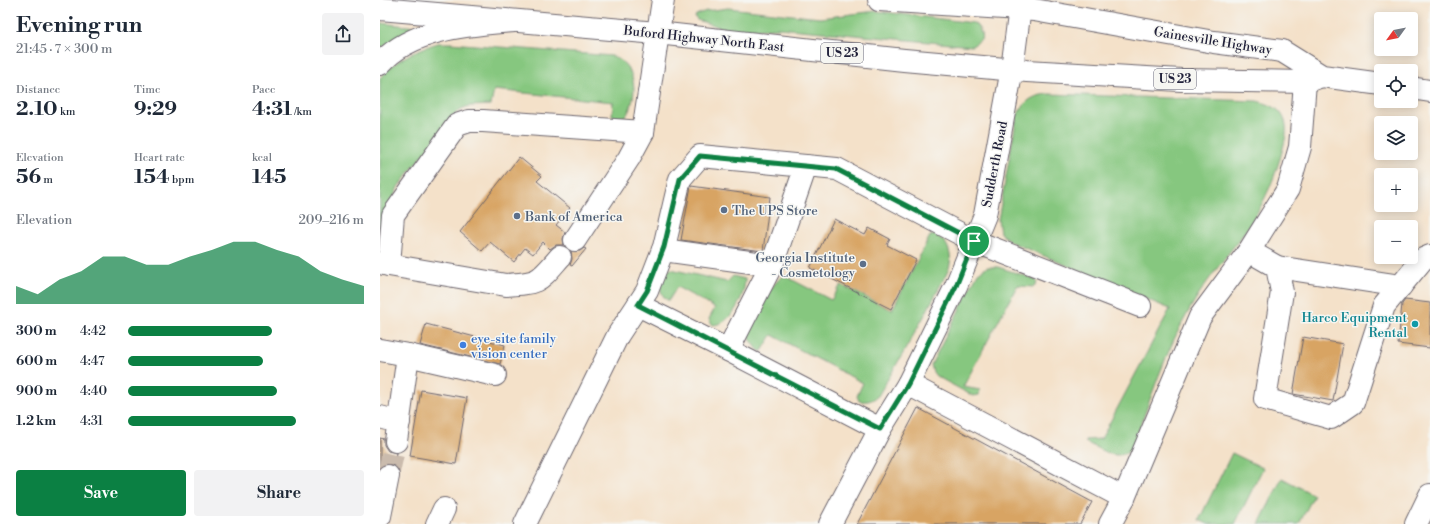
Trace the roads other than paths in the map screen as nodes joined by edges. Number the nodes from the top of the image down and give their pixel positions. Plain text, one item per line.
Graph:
1 (663, 0) edge
2 (879, 0) edge
3 (1020, 4) edge
4 (380, 9) edge
5 (514, 21) junction
6 (657, 33) junction
7 (380, 64) edge
8 (1020, 70) junction
9 (1313, 79) junction
10 (1374, 83) edge
11 (1418, 89) edge
12 (1430, 91) edge
13 (643, 132) junction
14 (806, 166) junction
15 (575, 240) dead end
16 (974, 241) junction
17 (663, 250) junction
18 (1249, 251) junction
19 (1430, 256) edge
20 (560, 257) dead end
21 (385, 264) edge
22 (772, 265) junction
23 (1276, 267) junction
24 (1400, 286) junction
25 (638, 305) junction
26 (1140, 306) dead end
27 (380, 350) edge
28 (728, 350) junction
29 (408, 355) junction
30 (495, 375) dead end
31 (908, 384) junction
32 (392, 427) tunnel mouth
33 (880, 429) junction
34 (388, 476) tunnel mouth
35 (1430, 495) edge
36 (1124, 498) junction
37 (380, 516) edge
38 (525, 524) edge
39 (830, 524) edge
40 (1110, 524) edge
41 (1416, 524) edge

1 - 6 main road
2 - 3 main road, US 23
3 - 8 main road, Sudderth Road
3 - 9 main road, Gainesville Highway / US 23
4 - 5 main road, Buford Highway North East / US 23
5 - 6 main road, Buford Highway North East / US 23
5 - 7 main road
6 - 8 main road, Buford Highway North East / US 23
6 - 13 main road
8 - 9 main road, US 23
8 - 16 main road, Sudderth Road
9 - 10 main road, US 23
9 - 18 main road
11 - 12 main road
13 - 15 main road
13 - 21 main road
14 - 16 main road
14 - 17 main road
14 - 22 main road
16 - 26 main road
16 - 31 main road, Sudderth Road
17 - 22 main road
17 - 25 main road
18 - 23 main road
18 - 36 main road
19 - 24 main road
20 - 21 main road
22 - 28 main road
23 - 24 main road
23 - 24 main road
25 - 28 main road
25 - 38 main road
27 - 29 main road
28 - 33 main road
29 - 30 main road
29 - 32 main road
31 - 33 main road, Sudderth Road
31 - 36 main road
33 - 39 main road, Sudderth Road
34 - 37 main road
35 - 41 main road
36 - 40 main road

